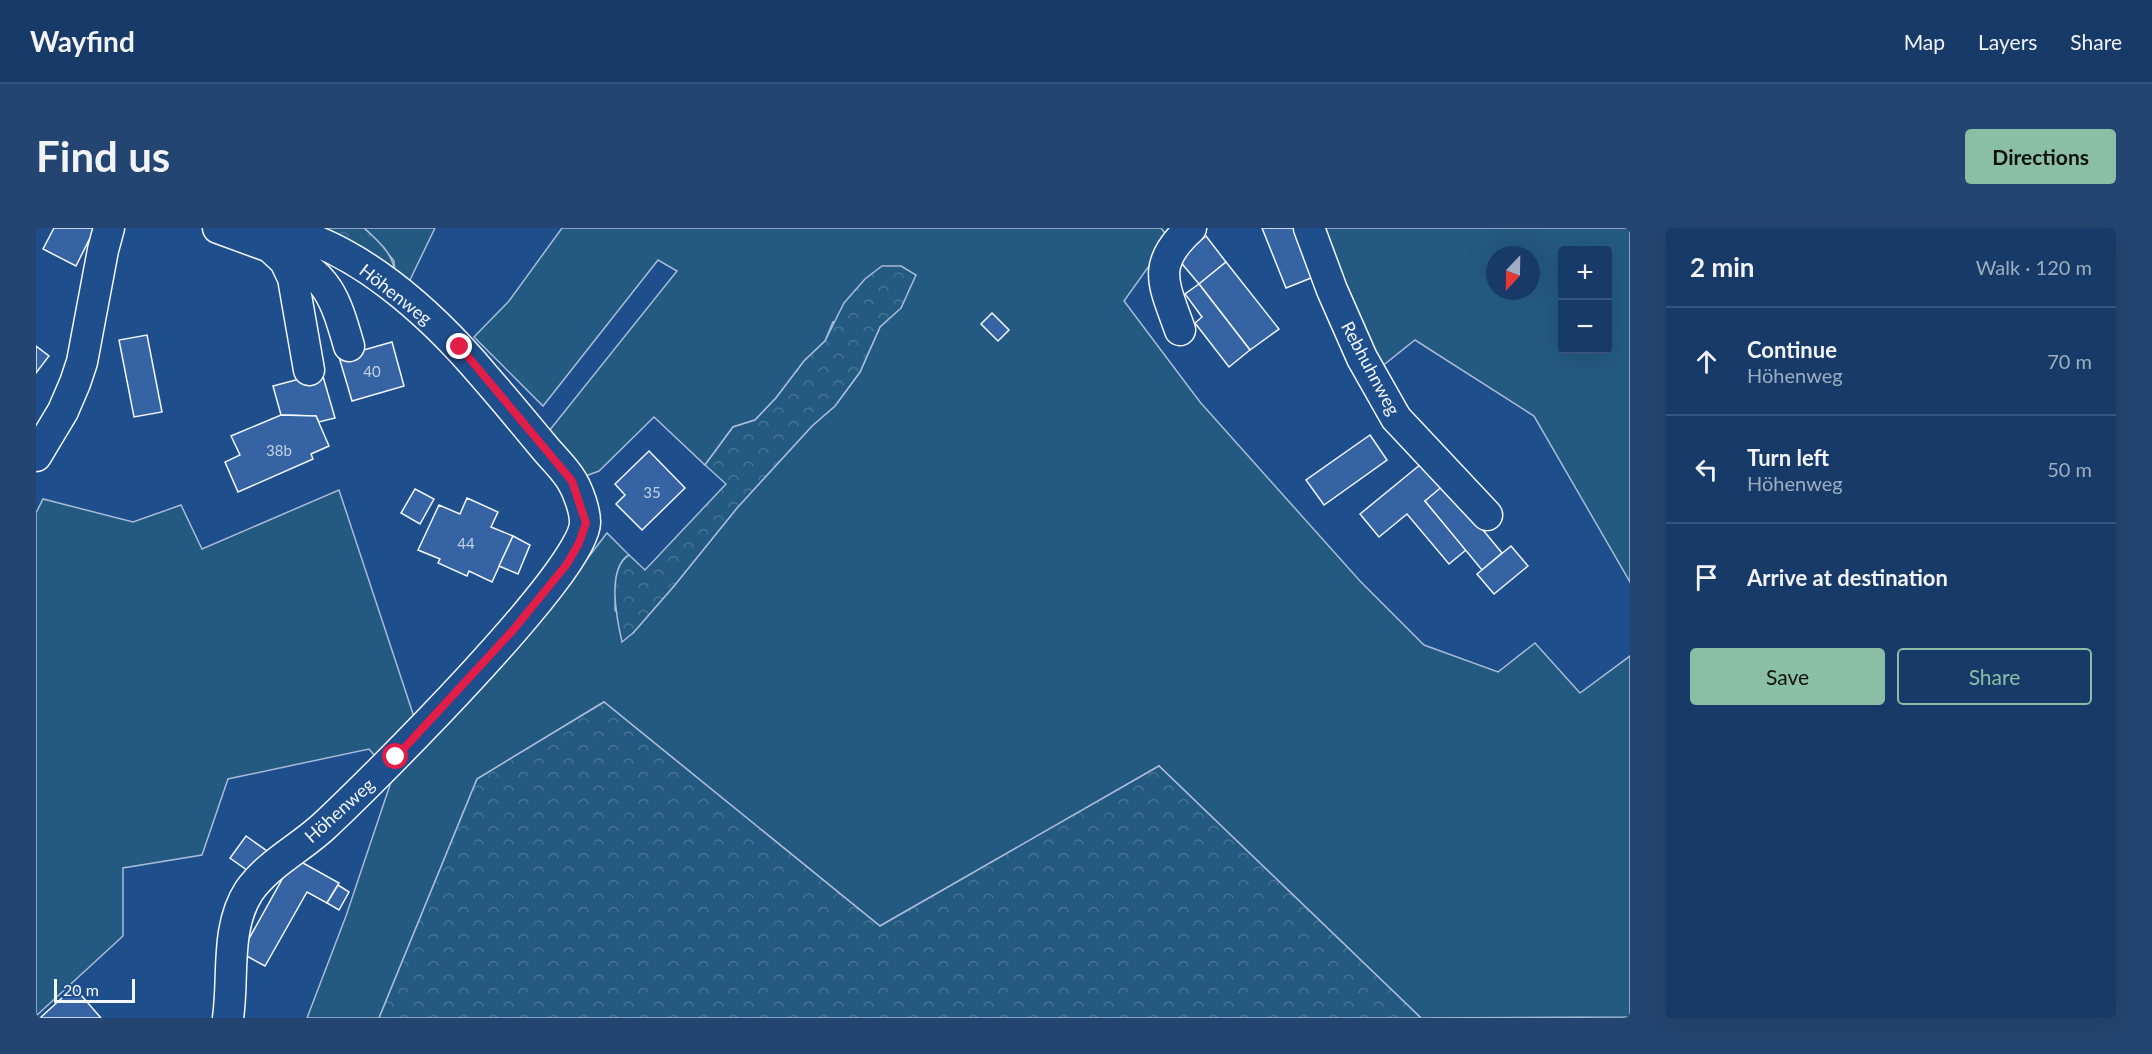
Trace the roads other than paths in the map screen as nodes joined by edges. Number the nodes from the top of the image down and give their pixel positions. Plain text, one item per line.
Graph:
1 (109, 228) edge
2 (218, 228) edge
3 (1191, 228) edge
4 (1310, 228) edge
5 (271, 238) edge
6 (1180, 330) dead end
7 (349, 346) dead end
8 (309, 370) dead end
9 (36, 456) edge
10 (1487, 515) dead end
11 (228, 1018) edge

1 - 9 street
2 - 5 street
3 - 6 street
4 - 10 street, Rebhuhnweg
5 - 7 street
5 - 8 street
5 - 11 street, Höhenweg

